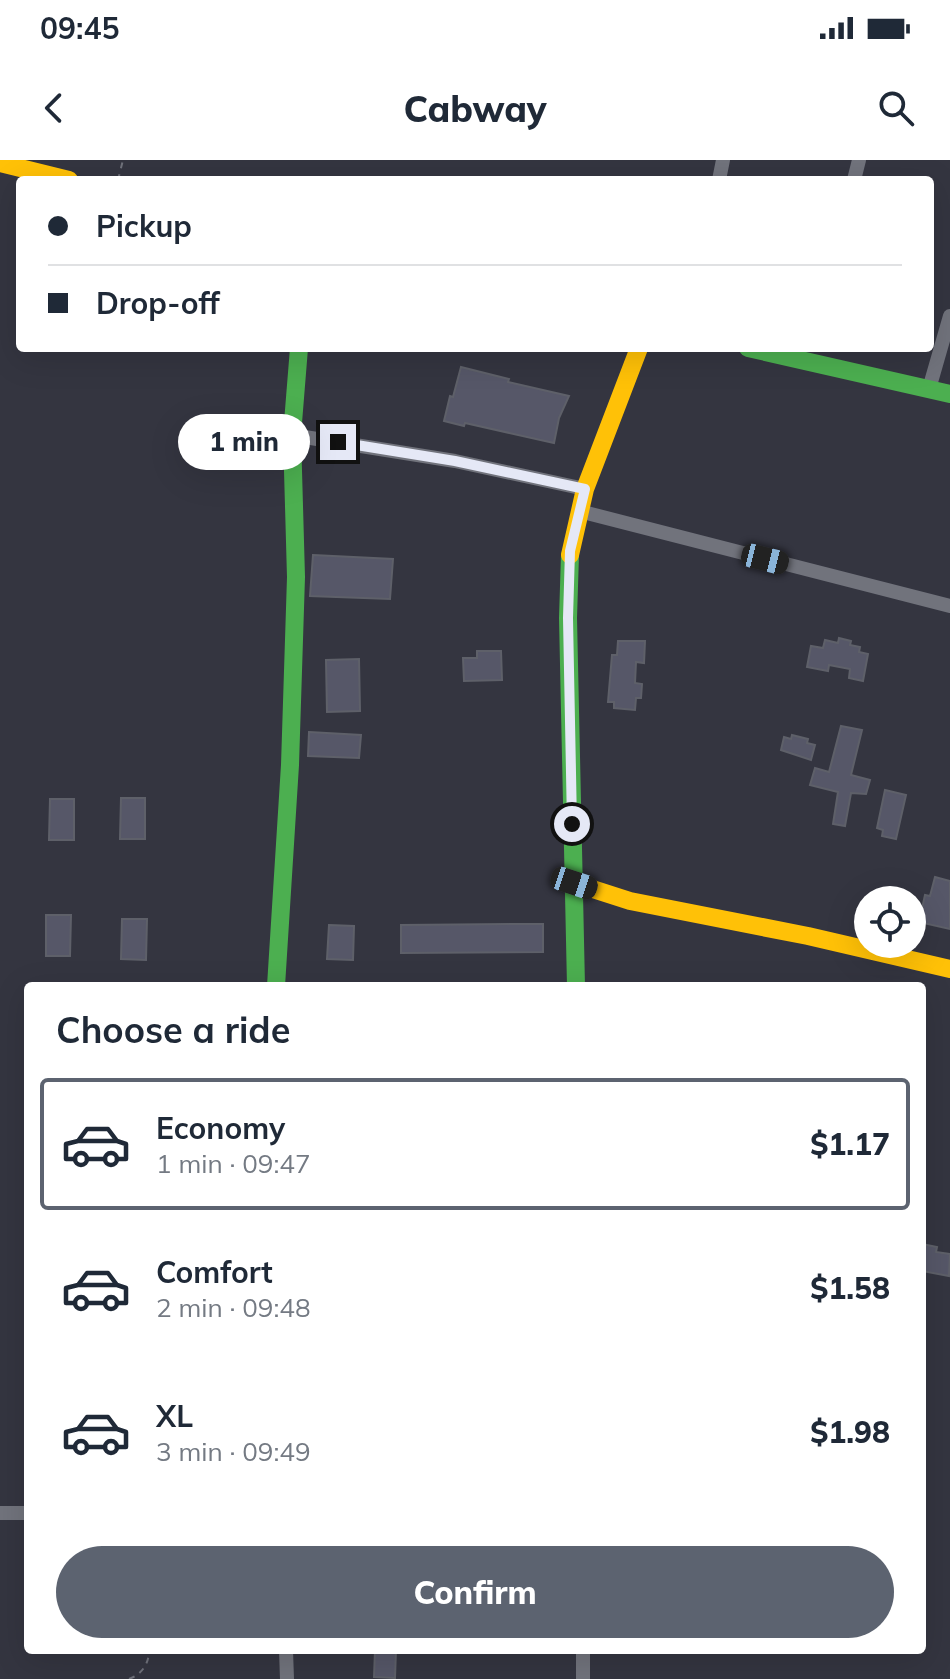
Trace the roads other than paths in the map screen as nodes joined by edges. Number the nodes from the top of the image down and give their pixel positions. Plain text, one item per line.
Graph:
1 (0, 163) edge
2 (53, 176) edge
3 (950, 316) edge
4 (299, 352) edge
5 (637, 352) edge
6 (805, 354) edge
7 (929, 389) junction
8 (950, 394) edge
9 (292, 435) junction
10 (585, 489) junction
11 (579, 511) junction
12 (950, 606) edge
13 (574, 883) junction
14 (950, 969) edge
15 (276, 982) edge
16 (576, 982) edge
17 (0, 1513) edge
18 (24, 1513) edge
19 (286, 1654) edge
20 (583, 1654) edge
21 (287, 1679) edge
22 (583, 1679) edge

1 - 2 street
3 - 7 street
4 - 9 street
5 - 10 street
6 - 7 street
7 - 8 street
9 - 10 street
9 - 15 street
10 - 11 street
11 - 12 street
11 - 13 street
13 - 14 street
13 - 16 street
17 - 18 street
19 - 21 street
20 - 22 street

